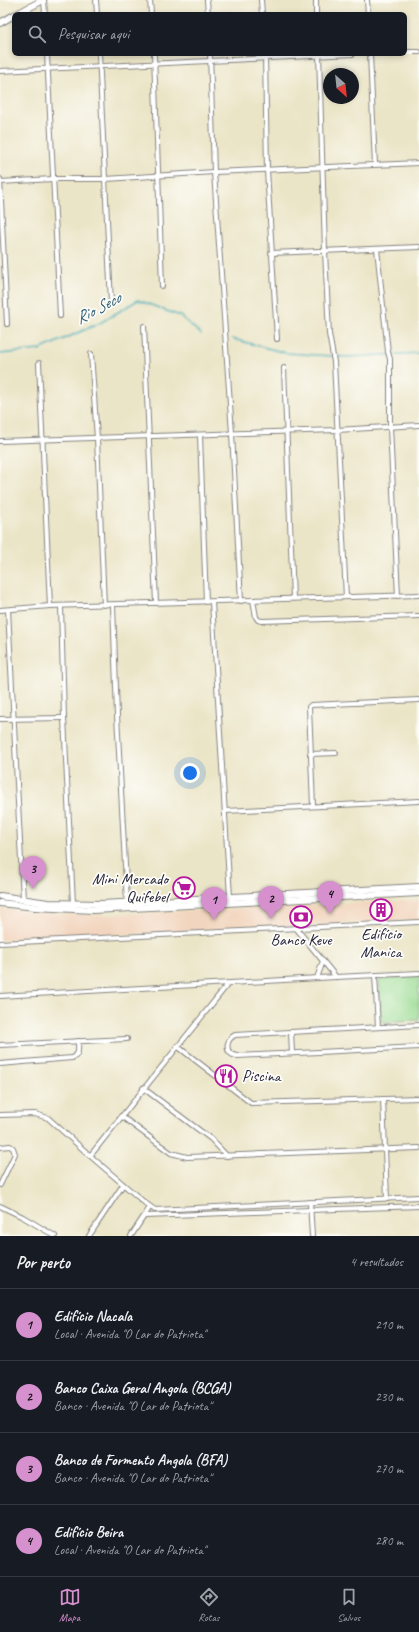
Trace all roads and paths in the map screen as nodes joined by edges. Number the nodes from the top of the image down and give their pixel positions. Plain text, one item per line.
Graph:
1 (43, 0) edge
2 (96, 0) edge
3 (150, 0) edge
4 (207, 0) edge
5 (261, 0) edge
6 (316, 0) edge
7 (367, 0) edge
8 (21, 12) edge
9 (45, 12) edge
10 (97, 12) edge
11 (151, 12) edge
12 (208, 12) edge
13 (262, 12) edge
14 (316, 12) edge
15 (368, 12) edge
16 (12, 16) edge
17 (1, 21) edge
18 (407, 52) edge
19 (419, 52) edge
20 (47, 56) edge
21 (99, 56) edge
22 (154, 56) edge
23 (210, 56) edge
24 (265, 56) edge
25 (319, 56) edge
26 (370, 56) edge
27 (210, 61) junction
28 (155, 64) junction
29 (100, 66) junction
30 (48, 70) junction
31 (0, 71) edge
32 (419, 163) edge
33 (375, 165) junction
34 (322, 168) junction
35 (267, 170) junction
36 (214, 172) junction
37 (159, 176) junction
38 (0, 178) edge
39 (53, 179) junction
40 (106, 179) junction
41 (0, 182) edge
42 (419, 247) edge
43 (378, 249) junction
44 (325, 251) junction
45 (271, 253) junction
46 (162, 286) dead end
47 (111, 303) dead end
48 (60, 316) dead end
49 (7, 324) dead end
50 (144, 326) dead end
51 (277, 339) dead end
52 (91, 354) dead end
53 (40, 363) dead end
54 (284, 368) dead end
55 (419, 425) edge
56 (390, 427) junction
57 (337, 430) junction
58 (287, 431) junction
59 (232, 433) junction
60 (200, 435) junction
61 (148, 436) junction
62 (97, 438) junction
63 (0, 441) edge
64 (42, 441) junction
65 (419, 595) edge
66 (398, 596) junction
67 (346, 597) junction
68 (293, 598) junction
69 (253, 600) junction
70 (241, 601) junction
71 (206, 602) junction
72 (212, 602) junction
73 (156, 603) junction
74 (104, 605) junction
75 (113, 605) junction
76 (50, 606) junction
77 (61, 606) junction
78 (0, 610) edge
79 (8, 610) junction
80 (419, 616) edge
81 (419, 700) edge
82 (14, 718) junction
83 (64, 718) junction
84 (0, 719) edge
85 (336, 753) dead end
86 (310, 754) junction
87 (419, 801) edge
88 (313, 806) junction
89 (225, 811) junction
90 (419, 888) edge
91 (419, 893) edge
92 (0, 896) edge
93 (230, 897) junction
94 (23, 899) junction
95 (127, 902) junction
96 (0, 903) edge
97 (73, 904) junction
98 (419, 922) edge
99 (296, 928) junction
100 (0, 943) edge
101 (322, 961) junction
102 (419, 973) edge
103 (375, 975) junction
104 (336, 977) junction
105 (317, 978) junction
106 (228, 984) junction
107 (0, 996) edge
108 (419, 1025) edge
109 (378, 1027) junction
110 (291, 1032) junction
111 (127, 1039) dead end
112 (78, 1041) junction
113 (0, 1046) edge
114 (177, 1046) junction
115 (419, 1047) edge
116 (292, 1053) junction
117 (0, 1064) edge
118 (143, 1088) junction
119 (419, 1098) edge
120 (384, 1099) junction
121 (0, 1115) edge
122 (120, 1116) junction
123 (0, 1147) edge
124 (419, 1148) edge
125 (385, 1149) junction
126 (90, 1156) junction
127 (227, 1156) junction
128 (0, 1185) edge
129 (123, 1185) junction
130 (419, 1198) edge
131 (387, 1199) junction
132 (310, 1202) junction
133 (0, 1206) edge
134 (419, 1206) edge
135 (150, 1207) junction
136 (310, 1211) junction
137 (145, 1216) junction
138 (55, 1236) edge
139 (89, 1236) edge
140 (131, 1236) edge
141 (312, 1236) edge

1 - 8 main road
1 - 9 street
2 - 10 street
3 - 11 street
4 - 12 street
5 - 13 street
6 - 14 street
7 - 15 street
16 - 17 main road
18 - 19 street
20 - 30 street
21 - 29 street
22 - 28 street
23 - 27 street
24 - 27 street
24 - 35 street
25 - 34 street
26 - 33 street
27 - 28 street
27 - 36 street
28 - 29 street
28 - 37 street
29 - 30 street
29 - 40 street
30 - 31 street
30 - 39 street
32 - 33 street
33 - 34 street
34 - 35 street
34 - 44 street
35 - 36 street
35 - 45 street
36 - 37 street
36 - 59 street
37 - 40 street
37 - 46 street
38 - 41 street
39 - 40 street
39 - 41 street
39 - 48 street
40 - 47 street
41 - 49 street
42 - 43 street
43 - 44 street
43 - 56 street
44 - 45 street
44 - 57 street
45 - 51 street
50 - 61 street
52 - 62 street
53 - 64 street
54 - 58 street
55 - 56 street
56 - 57 street
56 - 66 street
57 - 58 street
57 - 67 street
58 - 59 street
58 - 68 street
59 - 60 street
59 - 70 street
60 - 61 street
60 - 71 street
61 - 62 street
61 - 73 street
62 - 64 street
62 - 74 street
63 - 64 street
64 - 76 street
65 - 66 street
66 - 67 street
67 - 68 street
68 - 69 street
69 - 70 street
69 - 80 street
70 - 72 street
71 - 72 street
71 - 73 street
72 - 89 street
73 - 75 street
74 - 75 street
74 - 77 street
75 - 95 street
76 - 77 street
76 - 79 street
77 - 83 street
78 - 79 street
79 - 82 street
81 - 86 street
82 - 83 street
82 - 84 street
82 - 94 street
83 - 97 street
85 - 86 street
86 - 88 street
87 - 88 street
88 - 89 street
89 - 93 street
90 - 93 main road
91 - 96 main road
92 - 94 main road
93 - 95 main road
94 - 97 main road
95 - 97 main road
98 - 99 street
99 - 100 street
99 - 101 street
101 - 104 street
101 - 105 street
102 - 103 street
103 - 104 street
103 - 109 street
104 - 105 street
105 - 106 street
106 - 107 street
106 - 114 street
108 - 109 street
109 - 110 street
110 - 116 street
110 - 116 street
111 - 112 street
112 - 113 street
112 - 117 street
114 - 118 street
114 - 120 street
115 - 116 street
118 - 122 street
118 - 127 street
119 - 120 street
120 - 125 street
121 - 126 street
122 - 126 street
122 - 127 street
123 - 128 street
124 - 125 street
125 - 127 street
125 - 131 street
126 - 129 street
129 - 135 street
129 - 139 street
130 - 131 street
131 - 132 street
132 - 135 street
132 - 136 street
133 - 138 street
134 - 136 street
135 - 137 street
136 - 137 street
136 - 141 street
137 - 140 street

